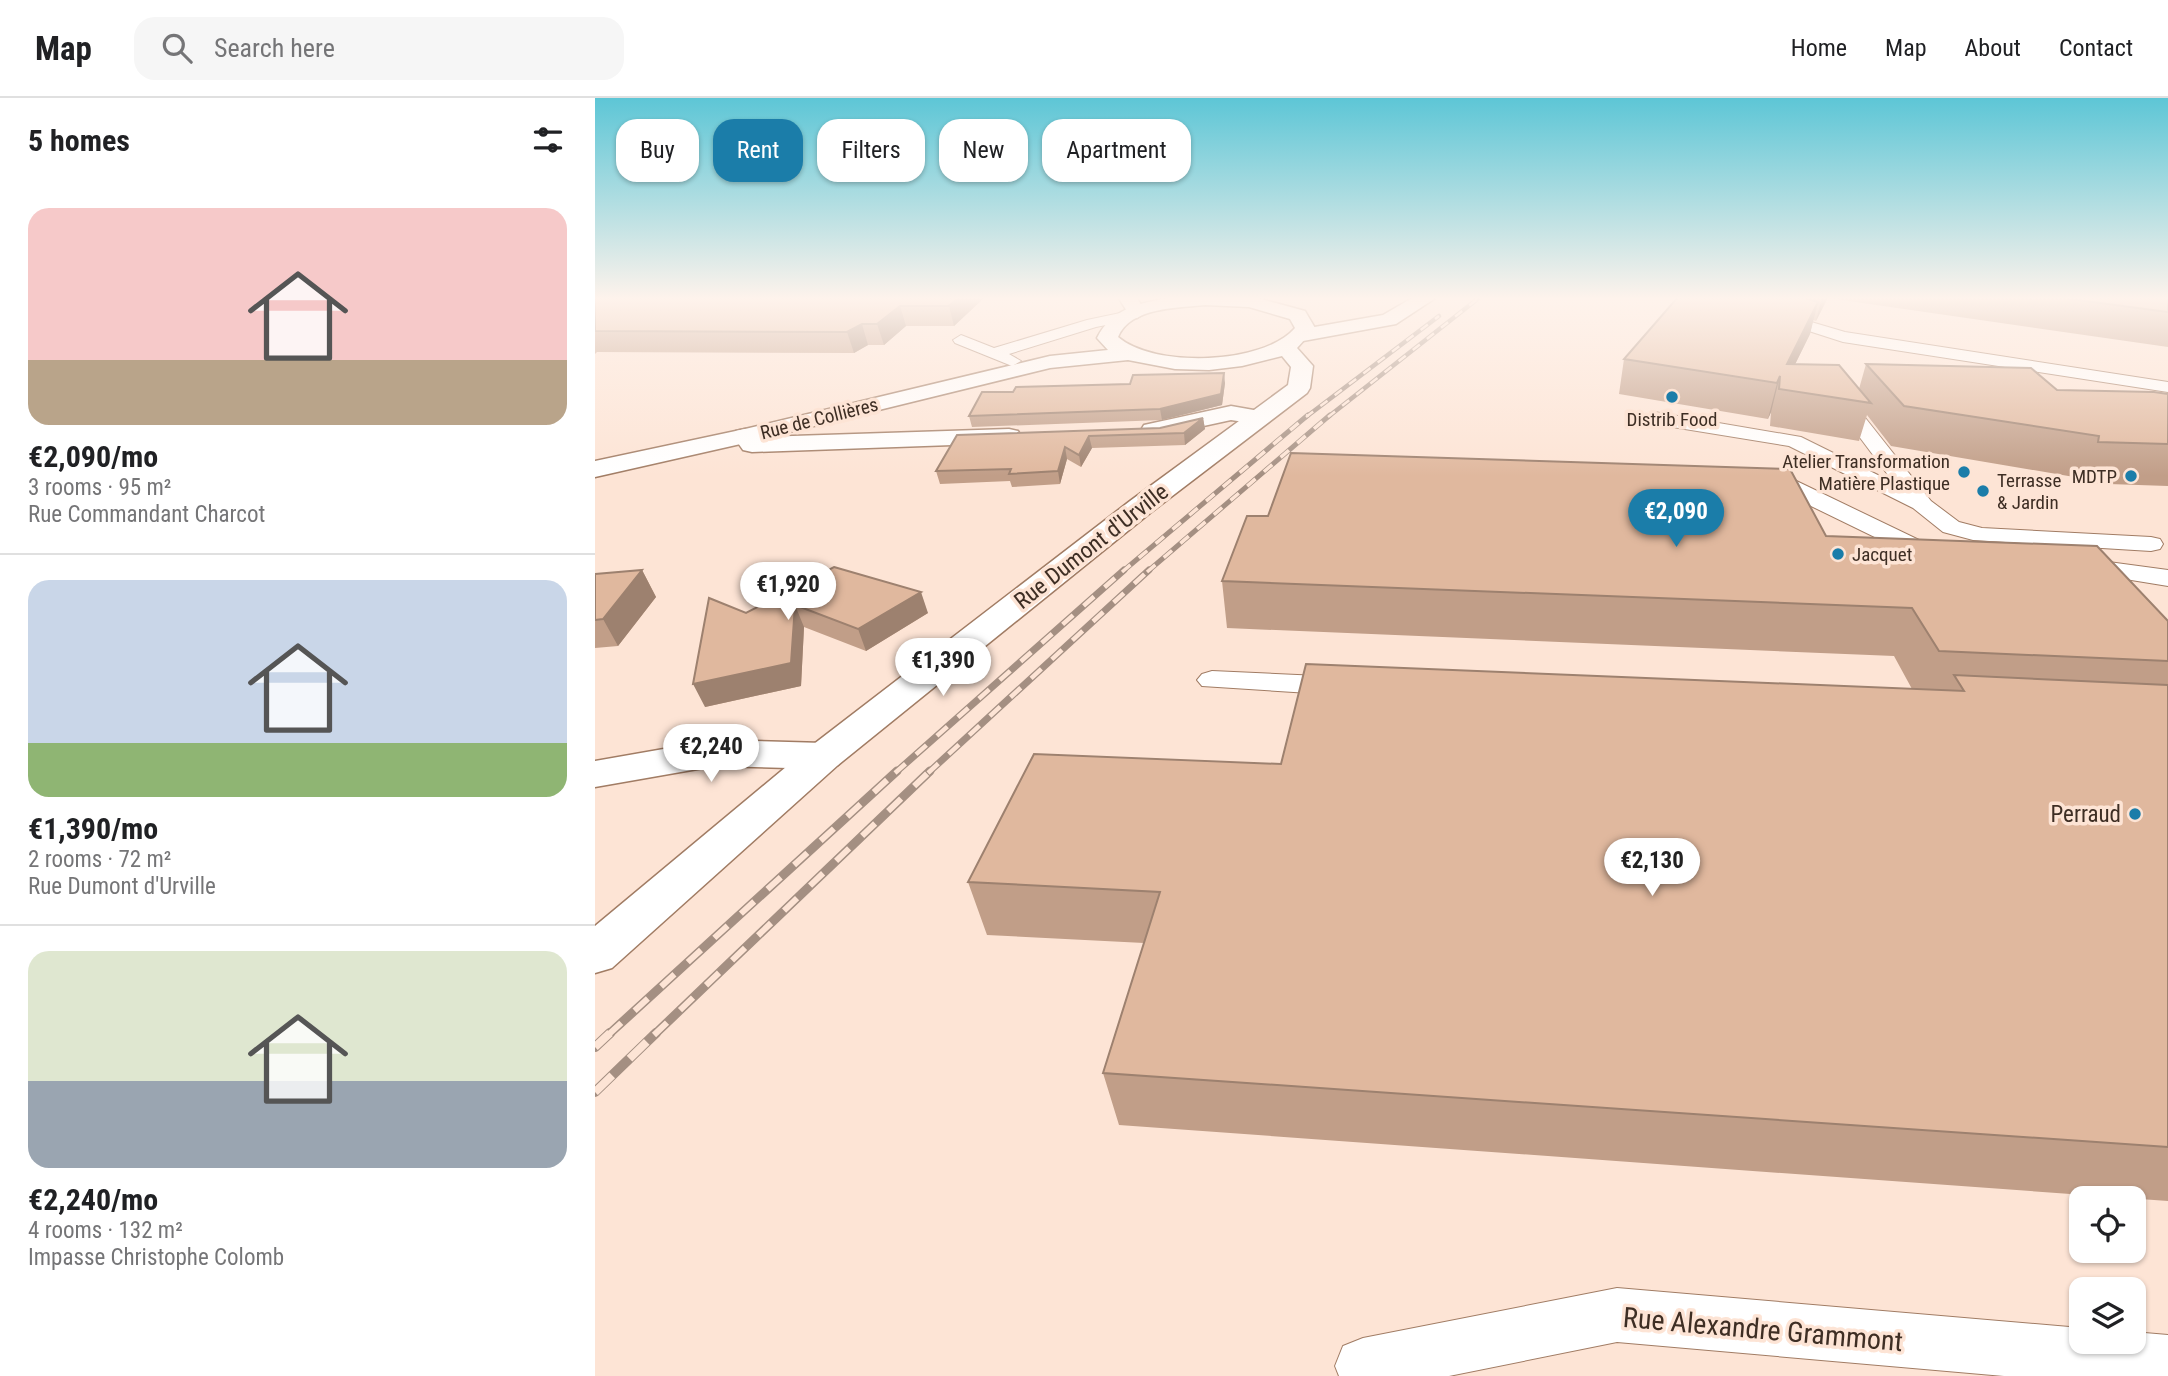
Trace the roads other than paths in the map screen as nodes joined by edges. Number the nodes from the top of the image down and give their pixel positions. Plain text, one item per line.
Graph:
1 (1002, 357) edge
2 (1101, 357) edge
3 (1139, 357) edge
4 (1241, 357) edge
5 (1300, 357) edge
6 (1971, 357) edge
7 (1231, 361) junction
8 (1026, 368) junction
9 (1827, 381) edge
10 (2168, 387) edge
11 (1265, 398) junction
12 (1654, 418) dead end
13 (1135, 431) edge
14 (1039, 435) edge
15 (745, 436) junction
16 (595, 468) edge
17 (1736, 480) edge
18 (1923, 506) junction
19 (2162, 549) edge
20 (1957, 561) edge
21 (2050, 564) edge
22 (2168, 578) edge
23 (1212, 680) dead end
24 (1364, 687) edge
25 (824, 755) junction
26 (595, 774) edge
27 (595, 954) edge
28 (2168, 1363) edge
29 (1363, 1366) dead end

1 - 8 lane
2 - 8 street, Rue de Collières
3 - 7 street, Rue de Collières
4 - 7 street
5 - 11 street, Rue Dumont d'Urville
6 - 10 lane
7 - 11 street
8 - 15 street, Rue de Collières
9 - 18 lane
11 - 13 street
11 - 25 street, Rue Dumont d'Urville
12 - 18 lane
14 - 15 street
15 - 16 street, Rue de Collières
17 - 20 lane
18 - 19 lane
21 - 22 lane
23 - 24 lane
25 - 26 street
25 - 27 street, Rue Dumont d'Urville
28 - 29 lane, Rue Alexandre Grammont

